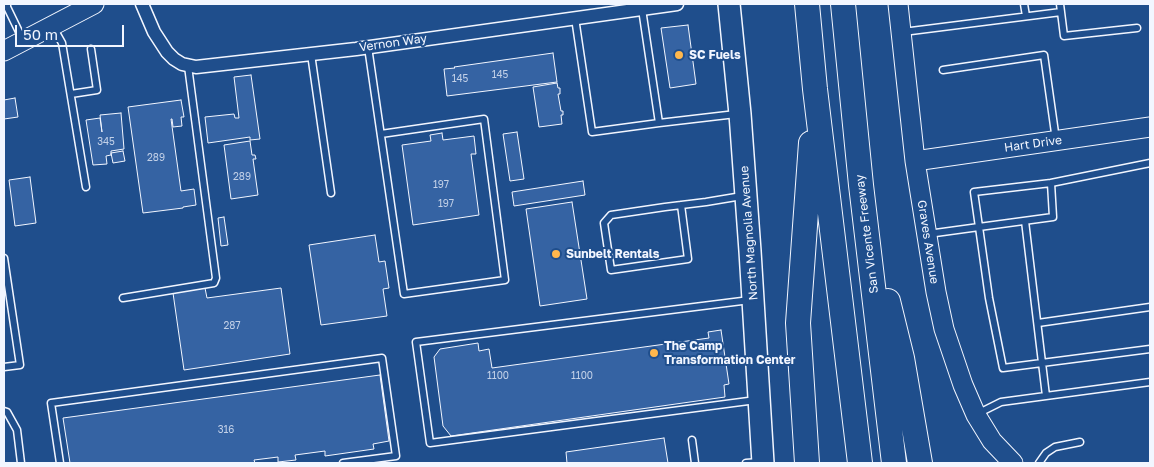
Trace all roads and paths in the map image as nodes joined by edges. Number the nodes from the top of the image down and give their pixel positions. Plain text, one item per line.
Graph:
1 (7, 4) edge
2 (94, 4) edge
3 (142, 4) edge
4 (676, 4) edge
5 (729, 4) edge
6 (807, 4) edge
7 (844, 4) edge
8 (898, 4) edge
9 (1024, 4) edge
10 (1060, 4) edge
11 (642, 9) junction
12 (1061, 12) junction
13 (1026, 16) junction
14 (575, 18) junction
15 (52, 26) junction
16 (1137, 28) dead end
17 (900, 32) junction
18 (24, 41) junction
19 (368, 46) junction
20 (91, 49) dead end
21 (4, 51) edge
22 (311, 54) junction
23 (188, 66) junction
24 (943, 70) dead end
25 (815, 89) junction
26 (71, 94) junction
27 (740, 114) junction
28 (659, 123) junction
29 (1150, 127) edge
30 (381, 134) junction
31 (1056, 141) junction
32 (915, 160) junction
33 (1150, 164) edge
34 (1051, 182) junction
35 (861, 185) junction
36 (86, 187) dead end
37 (332, 193) dead end
38 (746, 196) junction
39 (681, 205) junction
40 (1025, 221) junction
41 (978, 227) junction
42 (927, 234) junction
43 (4, 258) edge
44 (123, 298) dead end
45 (753, 300) junction
46 (1150, 307) edge
47 (1038, 323) junction
48 (1150, 349) edge
49 (1043, 363) junction
50 (4, 367) edge
51 (850, 379) junction
52 (1150, 382) edge
53 (1046, 396) junction
54 (759, 400) junction
55 (4, 411) edge
56 (976, 415) junction
57 (692, 440) dead end
58 (1080, 442) dead end
59 (396, 456) junction
60 (22, 463) edge
61 (60, 463) edge
62 (343, 463) edge
63 (395, 463) edge
64 (695, 463) edge
65 (757, 463) edge
66 (807, 463) edge
67 (855, 463) edge
68 (860, 463) edge
69 (894, 463) edge
70 (920, 463) edge
71 (1013, 463) edge
72 (1039, 463) edge

1 - 18 lane
2 - 15 main road
3 - 23 street
4 - 11 street, Vernon Way
5 - 27 main road, North Magnolia Avenue
6 - 25 highway
7 - 35 highway, San Vicente Freeway
8 - 17 main road, Graves Avenue
9 - 13 lane
10 - 12 lane
11 - 14 street, Vernon Way
11 - 28 lane
12 - 13 lane
12 - 16 lane
13 - 17 lane
14 - 19 street, Vernon Way
14 - 28 lane
15 - 18 main road
15 - 26 lane
17 - 32 main road, Graves Avenue
18 - 21 main road
19 - 22 street, Vernon Way
19 - 30 lane
20 - 26 lane
22 - 23 street, Vernon Way
22 - 37 lane
23 - 44 lane
24 - 31 lane
25 - 51 highway
25 - 66 highway
26 - 36 lane
27 - 28 lane
27 - 38 main road, North Magnolia Avenue
29 - 31 main road, Hart Drive
30 - 30 lane
31 - 32 main road, Hart Drive
32 - 42 main road, Graves Avenue
33 - 34 lane
34 - 40 lane
34 - 41 lane
35 - 69 highway, San Vicente Freeway
35 - 70 highway
38 - 39 lane
38 - 45 main road, North Magnolia Avenue
39 - 39 lane
40 - 41 lane
40 - 47 lane
41 - 42 lane
41 - 49 lane
42 - 56 main road, Graves Avenue
43 - 50 lane
45 - 54 main road, North Magnolia Avenue
45 - 54 lane
46 - 47 lane
47 - 49 lane
48 - 49 lane
49 - 53 lane
51 - 67 highway
51 - 68 highway
52 - 53 lane
53 - 56 lane
54 - 65 main road, North Magnolia Avenue
55 - 60 lane
56 - 71 main road, Graves Avenue
57 - 64 lane
58 - 72 lane
59 - 61 lane
59 - 62 lane
59 - 63 lane

